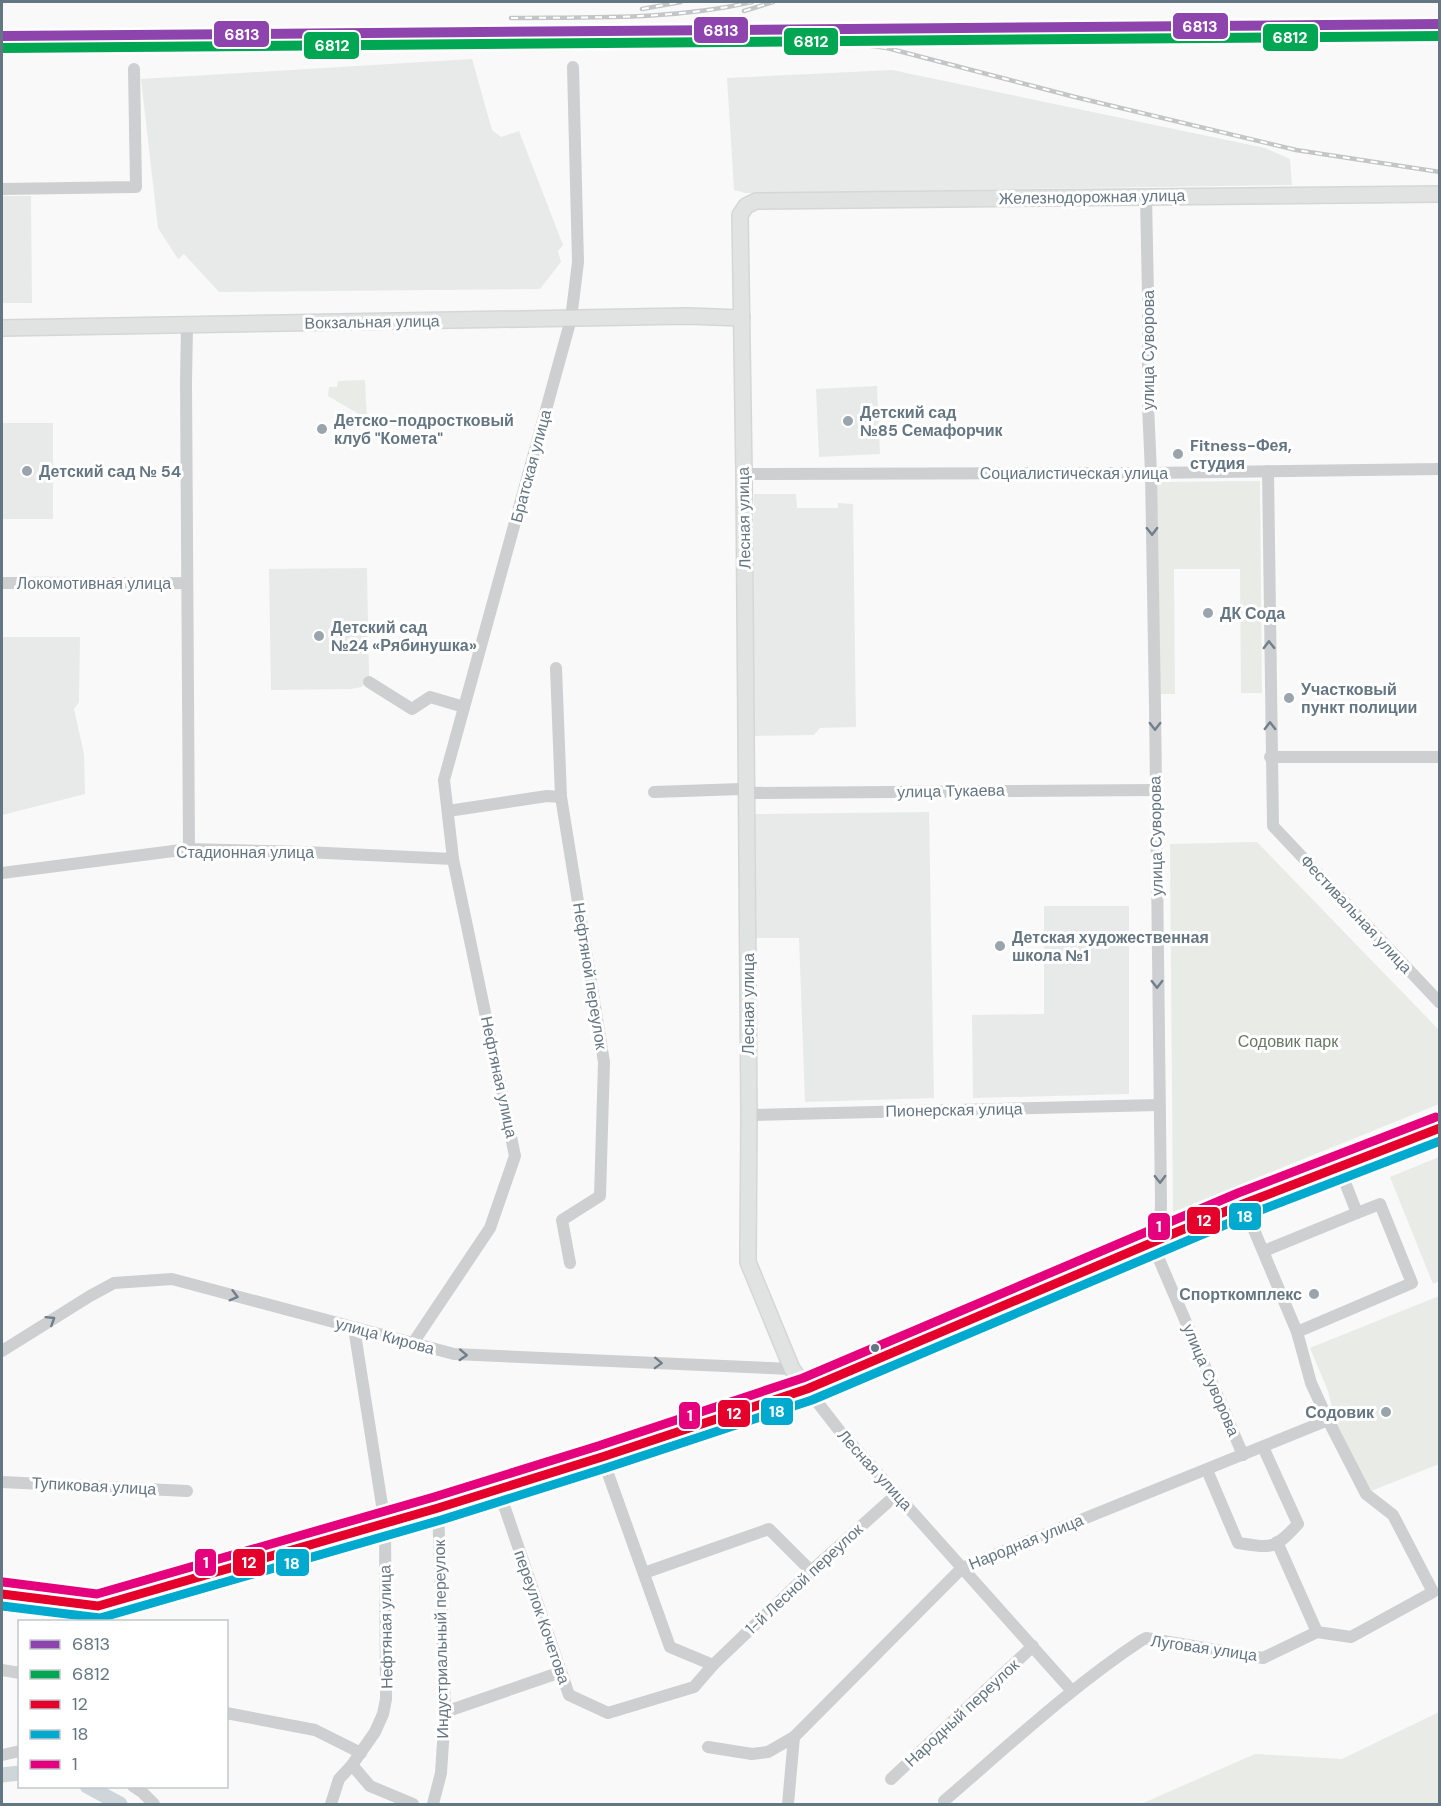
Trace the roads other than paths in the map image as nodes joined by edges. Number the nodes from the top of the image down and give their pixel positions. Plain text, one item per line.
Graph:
1 (573, 67) dead end
2 (134, 69) dead end
3 (2, 189) edge
4 (1440, 194) edge
5 (1146, 196) junction
6 (746, 206) joint
7 (742, 318) junction
8 (571, 319) junction
9 (188, 326) junction
10 (2, 328) edge
11 (1440, 469) edge
12 (1268, 471) junction
13 (1151, 473) junction
14 (744, 474) junction
15 (2, 582) edge
16 (187, 583) junction
17 (556, 668) dead end
18 (369, 682) dead end
19 (464, 707) junction
20 (1270, 757) junction
21 (1440, 757) edge
22 (1155, 790) junction
23 (654, 792) dead end
24 (747, 793) junction
25 (561, 797) junction
26 (448, 811) junction
27 (189, 849) junction
28 (453, 859) junction
29 (2, 873) edge
30 (1440, 1003) edge
31 (1158, 1105) junction
32 (749, 1115) junction
33 (1440, 1128) edge
34 (1339, 1167) junction
35 (1244, 1204) junction
36 (1356, 1213) junction
37 (1161, 1236) junction
38 (1264, 1251) junction
39 (570, 1263) dead end
40 (354, 1328) junction
41 (1297, 1332) junction
42 (413, 1343) junction
43 (2, 1351) edge
44 (792, 1369) junction
45 (807, 1389) junction
46 (1328, 1420) junction
47 (1263, 1447) junction
48 (1244, 1455) junction
49 (602, 1457) junction
50 (1207, 1470) junction
51 (2, 1482) edge
52 (498, 1488) junction
53 (187, 1491) dead end
54 (897, 1494) junction
55 (438, 1508) junction
56 (385, 1524) junction
57 (1277, 1542) junction
58 (962, 1568) junction
59 (811, 1571) junction
60 (644, 1573) junction
61 (2, 1594) edge
62 (1317, 1632) junction
63 (1033, 1646) junction
64 (712, 1665) junction
65 (2, 1670) edge
66 (561, 1672) junction
67 (18, 1673) edge
68 (1072, 1691) junction
69 (445, 1712) junction
70 (228, 1713) edge
71 (794, 1737) junction
72 (708, 1747) dead end
73 (18, 1751) edge
74 (361, 1753) junction
75 (2, 1755) edge
76 (352, 1765) junction
77 (891, 1779) dead end
78 (136, 1788) edge
79 (944, 1801) dead end
80 (154, 1804) edge
81 (331, 1804) edge
82 (413, 1804) edge
83 (433, 1804) edge
84 (788, 1804) edge

1 - 8 street, Братская улица
2 - 3 street
4 - 5 main road, Железнодорожная улица
5 - 6 main road, Железнодорожная улица
5 - 13 street, улица Суворова
6 - 7 main road, Лесная улица
7 - 8 main road, Вокзальная улица
7 - 14 main road, Лесная улица
8 - 9 main road, Вокзальная улица
8 - 19 street, Братская улица
9 - 10 main road, Вокзальная улица
9 - 16 street
11 - 12 street, Социалистическая улица
12 - 13 street, Социалистическая улица
20 -> 12 street
13 - 14 street, Социалистическая улица
13 -> 22 street, улица Суворова
14 - 24 main road, Лесная улица
15 - 16 street, Локомотивная улица
16 - 27 street
17 - 25 street, Нефтяной переулок
18 - 19 street
19 - 26 street, Братская улица
20 - 21 street
20 - 30 street, Фестивальная улица
22 - 24 street, улица Тукаева
22 -> 31 street, улица Суворова
23 - 24 street, улица Тукаева
24 - 32 main road, Лесная улица
25 - 26 street
25 - 39 street, Нефтяной переулок
26 - 28 street, Братская улица
27 - 28 street, Стадионная улица
27 - 29 street, Стадионная улица
28 - 42 street, Нефтяная улица
31 - 32 street, Пионерская улица
31 -> 37 street, улица Суворова
32 - 44 main road, Лесная улица
33 - 34 main road
34 - 35 main road
34 - 36 street
35 - 37 main road
35 - 38 street
36 - 38 street
36 - 41 street
37 - 45 main road
37 - 48 street, улица Суворова
38 - 41 street
40 - 42 street, улица Кирова
43 -> 40 street, улица Кирова
40 - 56 street, Нефтяная улица
41 - 46 street
42 -> 44 street, улица Кирова
44 - 45 main road, Лесная улица
45 - 49 main road
45 - 54 street, Лесная улица
46 - 47 street, Народная улица
46 - 62 street
47 - 48 street, Народная улица
47 - 57 street
48 - 50 street, Народная улица
49 - 52 main road
49 - 60 street
50 - 57 street
50 - 58 street, Народная улица
51 - 53 street, Тупиковая улица
52 - 55 main road
52 - 66 street, переулок Кочетова
54 - 58 street, Лесная улица
54 - 59 street, 1-й Лесной переулок
55 - 56 main road
55 - 69 street, Индустриальный переулок
56 - 61 main road
56 - 74 street, Нефтяная улица
57 - 62 street
58 - 63 street, Лесная улица
58 - 71 street, Народная улица
59 - 60 street
59 - 64 street, 1-й Лесной переулок
60 - 64 street
62 - 68 street, Луговая улица
63 - 68 street, Лесная улица
63 - 77 street, Народный переулок
64 - 66 street, переулок Кочетова
65 - 67 street
66 - 69 street
68 - 79 street, Луговая улица
69 - 83 street, Индустриальный переулок
70 - 74 street
71 - 72 street, Народная улица
71 - 84 street
73 - 75 street
74 - 76 street, Нефтяная улица
76 - 81 street, Нефтяная улица
76 - 82 street
78 - 80 street

